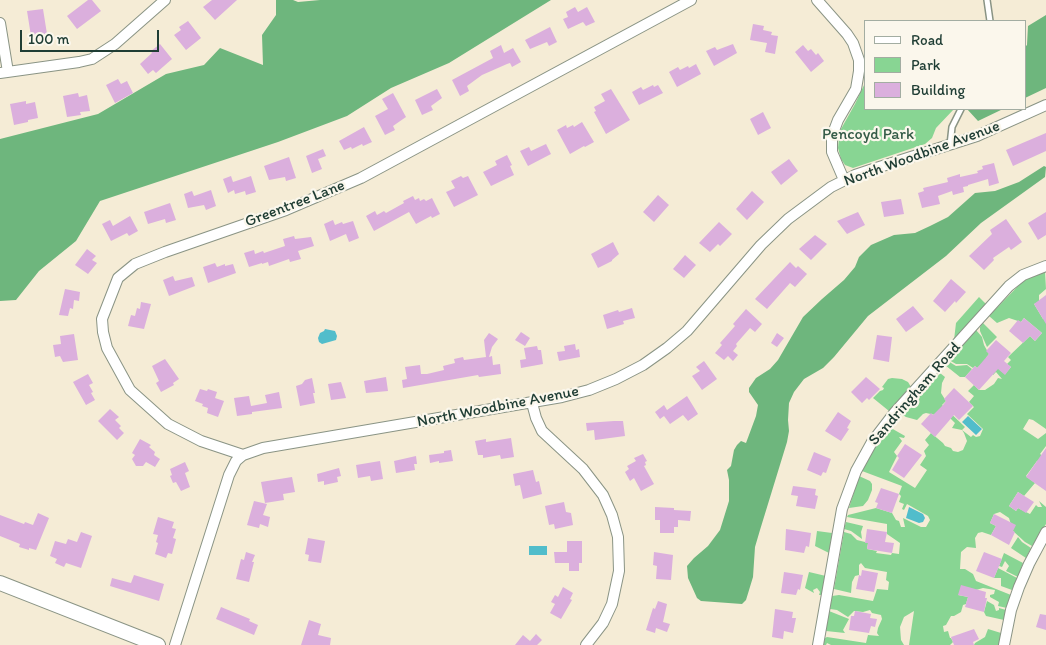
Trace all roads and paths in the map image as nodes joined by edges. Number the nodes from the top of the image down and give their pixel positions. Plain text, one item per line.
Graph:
1 (165, 0) edge
2 (692, 0) edge
3 (818, 0) edge
4 (987, 0) edge
5 (990, 20) edge
6 (0, 23) edge
7 (4, 73) edge
8 (1046, 105) edge
9 (960, 110) edge
10 (950, 146) junction
11 (844, 180) junction
12 (1046, 266) edge
13 (532, 403) junction
14 (243, 455) junction
15 (1046, 532) edge
16 (0, 583) edge
17 (158, 645) edge
18 (175, 645) edge
19 (586, 645) edge
20 (818, 645) edge
21 (1004, 645) edge

1 - 7 street
2 - 14 street, Greentree Lane
3 - 11 street
4 - 5 lane
6 - 7 street
8 - 10 street, North Woodbine Avenue
9 - 10 lane
10 - 11 street, North Woodbine Avenue
11 - 13 street, North Woodbine Avenue
12 - 20 street, Sandringham Road
13 - 14 street, North Woodbine Avenue
13 - 19 street
14 - 18 street
15 - 21 street
16 - 17 main road

